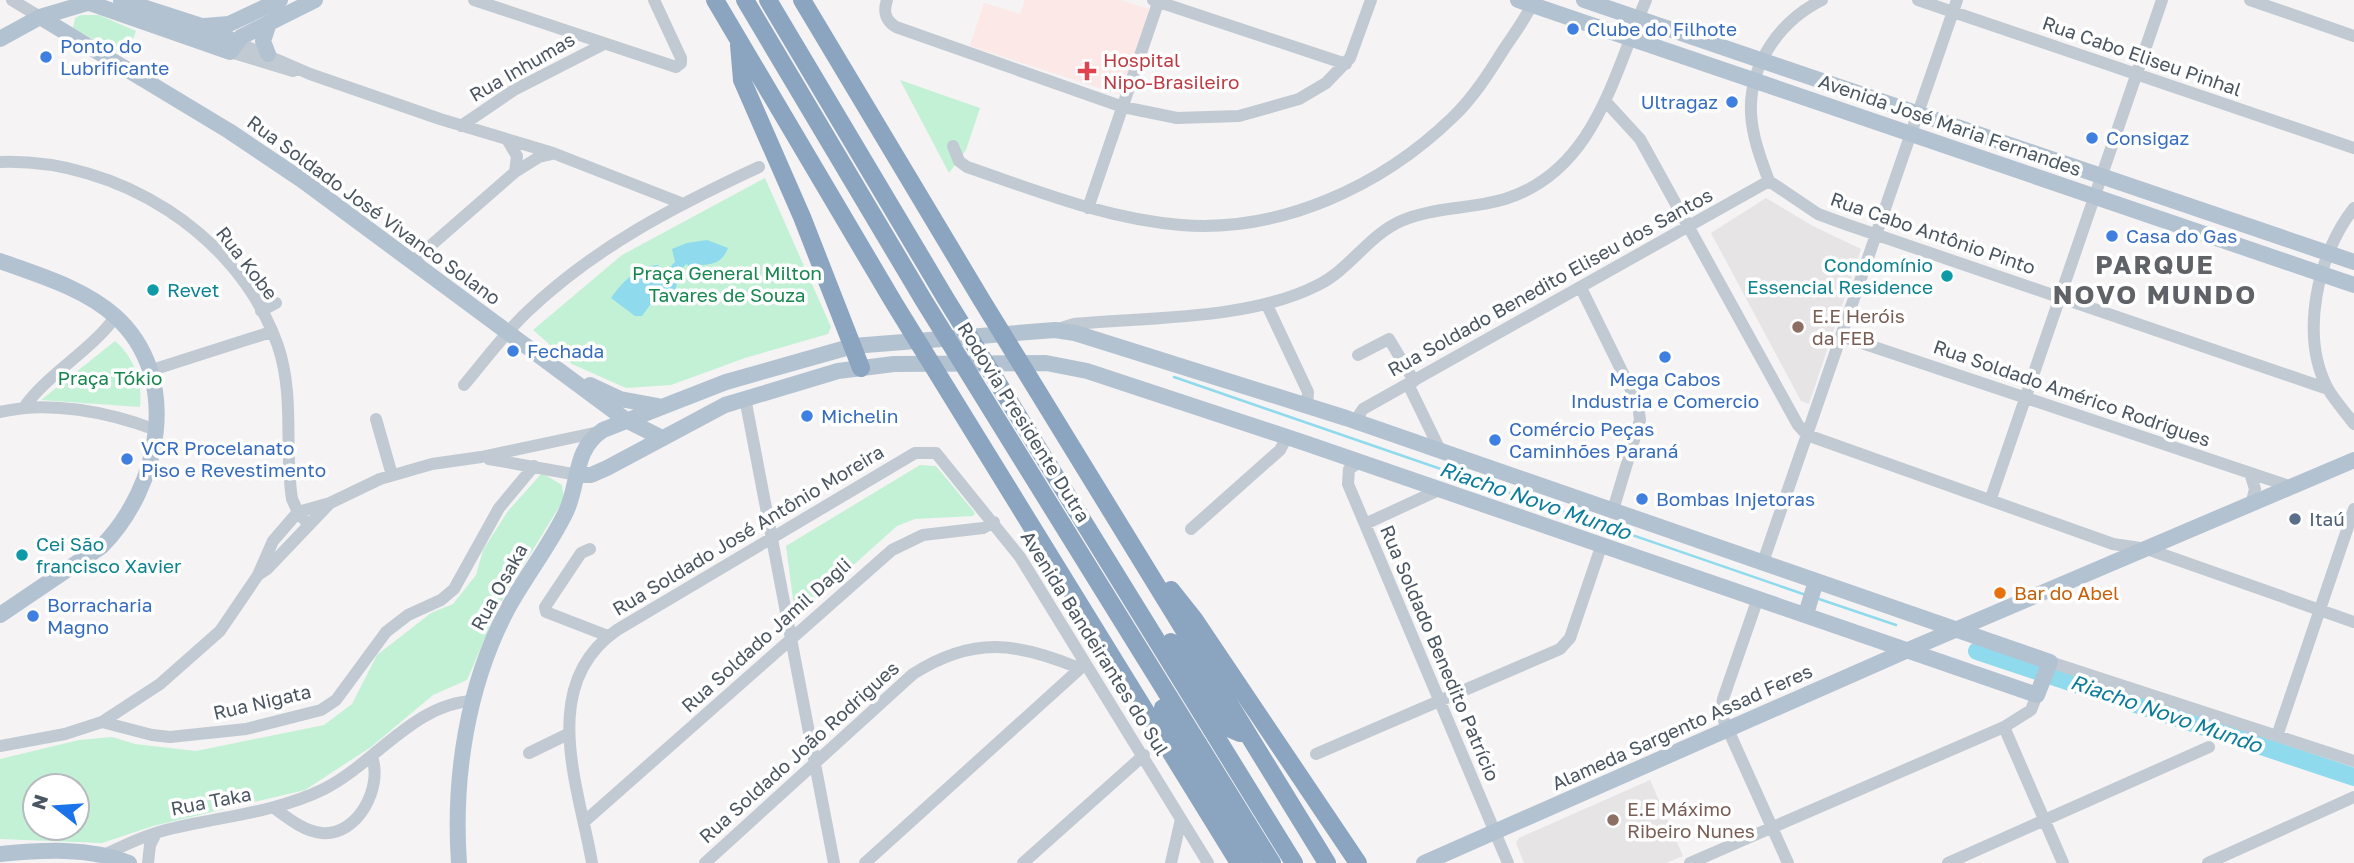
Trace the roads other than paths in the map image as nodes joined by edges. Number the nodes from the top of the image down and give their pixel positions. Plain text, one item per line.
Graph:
1 (12, 0) edge
2 (48, 0) edge
3 (121, 0) edge
4 (280, 0) edge
5 (314, 0) edge
6 (474, 0) edge
7 (653, 0) edge
8 (715, 0) edge
9 (745, 0) edge
10 (768, 0) edge
11 (802, 0) edge
12 (1371, 0) edge
13 (1584, 0) edge
14 (1646, 0) edge
15 (1822, 0) edge
16 (1918, 0) edge
17 (2162, 0) edge
18 (2250, 0) edge
19 (1157, 1) edge
20 (84, 2) edge
21 (1528, 2) edge
22 (886, 5) edge
23 (1955, 6) edge
24 (40, 17) junction
25 (1638, 18) junction
26 (235, 21) junction
27 (269, 23) junction
28 (202, 26) junction
29 (2354, 36) edge
30 (1631, 38) junction
31 (0, 39) edge
32 (739, 41) junction
33 (232, 44) junction
34 (604, 44) junction
35 (268, 54) junction
36 (1763, 61) junction
37 (1346, 64) junction
38 (310, 74) junction
39 (2137, 74) junction
40 (1756, 81) junction
41 (1606, 103) junction
42 (1123, 107) junction
43 (1918, 114) junction
44 (461, 126) junction
45 (1911, 134) junction
46 (508, 141) junction
47 (953, 146) dead end
48 (2354, 148) edge
49 (552, 153) junction
50 (0, 162) edge
51 (759, 167) dead end
52 (515, 172) junction
53 (2102, 176) junction
54 (1769, 181) junction
55 (2095, 197) junction
56 (681, 203) junction
57 (1088, 208) junction
58 (2354, 208) edge
59 (1689, 226) junction
60 (1876, 235) junction
61 (2328, 254) junction
62 (0, 261) edge
63 (413, 261) junction
64 (2354, 262) edge
65 (2321, 274) junction
66 (2354, 285) edge
67 (1581, 288) junction
68 (2061, 297) junction
69 (276, 303) dead end
70 (1267, 305) junction
71 (261, 311) junction
72 (116, 316) junction
73 (1055, 330) junction
74 (271, 332) junction
75 (508, 332) junction
76 (1842, 336) junction
77 (853, 346) junction
78 (1358, 355) dead end
79 (783, 365) junction
80 (861, 368) junction
81 (152, 370) junction
82 (572, 377) junction
83 (1411, 382) junction
84 (464, 385) dead end
85 (2328, 389) junction
86 (695, 393) junction
87 (745, 398) junction
88 (2026, 398) junction
89 (25, 406) junction
90 (1307, 406) junction
91 (661, 407) junction
92 (0, 412) edge
93 (376, 419) dead end
94 (626, 420) junction
95 (696, 420) junction
96 (1355, 421) junction
97 (2354, 424) edge
98 (156, 430) junction
99 (600, 432) junction
100 (1807, 435) junction
101 (1287, 437) junction
102 (662, 438) junction
103 (1440, 450) junction
104 (936, 453) joint
105 (481, 457) junction
106 (1360, 462) junction
107 (2352, 465) edge
108 (534, 466) junction
109 (2250, 473) junction
110 (392, 475) junction
111 (578, 475) junction
112 (2292, 487) junction
113 (1441, 489) junction
114 (1991, 498) junction
115 (330, 503) junction
116 (2251, 505) junction
117 (2354, 509) edge
118 (1613, 510) junction
119 (298, 512) junction
120 (994, 522) junction
121 (308, 524) junction
122 (1365, 524) junction
123 (1191, 529) dead end
124 (770, 540) junction
125 (1602, 544) junction
126 (590, 549) dead end
127 (2147, 549) junction
128 (1763, 562) junction
129 (1149, 573) junction
130 (258, 575) junction
131 (1815, 584) junction
132 (1130, 596) junction
133 (1758, 598) junction
134 (1115, 608) junction
135 (2320, 610) junction
136 (1807, 611) junction
137 (0, 615) edge
138 (2354, 622) edge
139 (1953, 631) junction
140 (608, 636) junction
141 (790, 638) junction
142 (1908, 650) junction
143 (2049, 664) junction
144 (1083, 666) junction
145 (2039, 691) junction
146 (1440, 700) junction
147 (474, 701) junction
148 (129, 706) junction
149 (102, 722) junction
150 (2004, 727) junction
151 (134, 730) junction
152 (1728, 730) junction
153 (568, 734) junction
154 (2277, 736) junction
155 (1250, 738) junction
156 (0, 746) edge
157 (2209, 747) dead end
158 (528, 753) dead end
159 (1316, 754) dead end
160 (1144, 755) junction
161 (372, 757) junction
162 (2354, 761) edge
163 (813, 764) junction
164 (2354, 797) edge
165 (274, 808) junction
166 (1181, 820) junction
167 (584, 821) junction
168 (2046, 821) junction
169 (1773, 827) junction
170 (1495, 832) junction
171 (156, 833) junction
172 (0, 854) edge
173 (104, 855) junction
174 (129, 863) edge
175 (148, 863) edge
176 (459, 863) edge
177 (592, 863) edge
178 (705, 863) edge
179 (834, 863) edge
180 (865, 863) edge
181 (1023, 863) edge
182 (1171, 863) edge
183 (1208, 863) edge
184 (1239, 863) edge
185 (1252, 863) edge
186 (1272, 863) edge
187 (1294, 863) edge
188 (1326, 863) edge
189 (1357, 863) edge
190 (1424, 863) edge
191 (1508, 863) edge
192 (1690, 863) edge
193 (1788, 863) edge
194 (1948, 863) edge
195 (2063, 863) edge
196 (2208, 863) edge

1 - 24 street
2 - 24 main road
3 - 28 main road
4 - 26 main road
5 - 27 main road
6 - 34 street
7 - 34 street
8 - 32 highway
9 - 134 highway, Rodovia Presidente Dutra
10 - 132 highway, Rodovia Presidente Dutra
11 - 129 highway, Rodovia Presidente Dutra
12 - 37 street
13 - 25 main road, Avenida José Maria Fernandes
14 - 25 street
15 - 36 street
16 - 23 street, Rua Cabo Eliseu Pinhal
17 - 39 street
18 - 29 street
19 - 37 street
19 - 42 street
20 - 24 main road
20 - 33 main road
21 - 30 main road, Avenida José Maria Fernandes
21 - 57 street
22 - 42 street
23 - 39 street, Rua Cabo Eliseu Pinhal
23 - 43 street
24 - 31 main road
24 - 63 main road, Rua Soldado José Vivanco Solano
25 - 30 street
25 - 36 main road, Avenida José Maria Fernandes
26 - 28 main road
26 - 33 main road
27 - 33 main road
27 - 35 main road
28 - 33 main road
30 - 40 main road, Avenida José Maria Fernandes
30 - 41 street
32 - 77 highway
32 - 184 highway
33 - 35 street
33 - 38 street
34 - 44 street, Rua Inhumas
35 - 38 street
36 - 40 street
36 - 43 main road, Avenida José Maria Fernandes
37 - 42 street
38 - 44 street
39 - 48 street, Rua Cabo Eliseu Pinhal
39 - 53 street
40 - 45 main road, Avenida José Maria Fernandes
40 - 54 street
41 - 59 street
41 - 70 street
42 - 57 street
43 - 45 street
43 - 53 main road, Avenida José Maria Fernandes
44 - 46 street
45 - 55 main road, Avenida José Maria Fernandes
45 - 60 street
46 - 49 street
46 - 52 street
47 - 57 street
49 - 52 street
49 - 56 street
50 - 71 street, Rua Kobe
51 - 56 street
52 - 63 street
53 - 55 street
53 - 61 main road, Avenida José Maria Fernandes
54 - 59 street, Rua Soldado Benedito Eliseu dos Santos
54 - 60 street, Rua Cabo Antônio Pinto
55 - 65 main road, Avenida José Maria Fernandes
55 - 68 street
56 - 75 street
58 - 61 street
59 - 67 street, Rua Soldado Benedito Eliseu dos Santos
59 - 100 street
60 - 68 street, Rua Cabo Antônio Pinto
60 - 76 street
61 - 64 main road, Avenida José Maria Fernandes
61 - 65 street
62 - 72 main road
63 - 75 main road, Rua Soldado José Vivanco Solano
65 - 66 main road, Avenida José Maria Fernandes
65 - 85 street
67 - 83 street, Rua Soldado Benedito Eliseu dos Santos
67 - 118 street
68 - 85 street, Rua Cabo Antônio Pinto
68 - 88 street
69 - 71 street
70 - 73 street
70 - 90 street
71 - 74 street, Rua Kobe
72 - 81 main road
72 - 89 street
73 - 77 main road
73 - 90 main road
74 - 81 street
74 - 119 street, Rua Kobe
75 - 82 main road, Rua Soldado José Vivanco Solano
75 - 84 street
76 - 88 street, Rua Soldado Américo Rodrigues
76 - 100 street
77 - 79 main road
77 - 80 highway
78 - 83 street
79 - 86 main road
79 - 87 main road
80 - 87 main road
80 - 101 main road
81 - 98 main road
82 - 91 main road, Rua Soldado José Vivanco Solano
82 - 94 main road, Rua Soldado José Vivanco Solano
83 - 96 street, Rua Soldado Benedito Eliseu dos Santos
83 - 103 street
85 - 97 street
86 - 91 main road
86 - 95 main road
87 - 95 main road
87 - 124 street
88 - 109 street, Rua Soldado Américo Rodrigues
88 - 114 street
89 - 92 street
89 - 98 street
90 - 96 main road
91 - 94 main road
93 - 110 street
94 - 99 main road
94 - 102 main road, Rua Soldado José Vivanco Solano
95 - 102 main road
96 - 103 main road
98 - 137 main road
99 - 105 street
99 - 111 main road, Rua Osaka
100 - 114 street
100 - 128 street
101 - 106 main road
101 - 123 street
102 - 111 main road
103 - 118 main road
104 - 120 street, Avenida Bandeirantes do Sul
104 - 124 street, Rua Soldado José Antônio Moreira
105 - 108 street
105 - 110 street
106 - 113 main road
106 - 122 street, Rua Soldado Benedito Patrício
107 - 112 main road, Alameda Sargento Assad Feres
108 - 111 street
108 - 151 street, Rua Nigata
109 - 112 street, Rua Soldado Américo Rodrigues
109 - 116 street
110 - 115 street
111 - 147 main road, Rua Osaka
112 - 116 main road, Alameda Sargento Assad Feres
113 - 122 street
113 - 125 main road
114 - 127 street
115 - 119 street
115 - 121 street
116 - 127 main road, Alameda Sargento Assad Feres
117 - 135 street
118 - 128 main road
119 - 121 street, Rua Kobe
119 - 130 street
120 - 141 street, Rua Soldado Jamil Dagli
120 - 144 street, Avenida Bandeirantes do Sul
121 - 130 street
122 - 146 street, Rua Soldado Benedito Patrício
124 - 140 street, Rua Soldado José Antônio Moreira
124 - 141 street
125 - 133 main road
125 - 146 street
126 - 140 street
127 - 135 street
127 - 139 main road, Alameda Sargento Assad Feres
128 - 131 main road
129 - 155 highway, Rodovia Presidente Dutra
129 - 189 highway
130 - 148 street
131 - 136 main road
131 - 139 main road
132 - 155 highway
132 - 187 highway, Rodovia Presidente Dutra
133 - 136 main road
133 - 152 street
134 - 185 highway
134 - 186 highway, Rodovia Presidente Dutra
135 - 138 street
135 - 154 street
136 - 142 main road
139 - 142 main road, Alameda Sargento Assad Feres
139 - 143 main road
140 - 153 street, Rua Soldado José Antônio Moreira
141 - 163 street
141 - 167 street, Rua Soldado Jamil Dagli
142 - 145 main road
142 - 152 main road, Alameda Sargento Assad Feres
143 - 145 main road
143 - 154 street
144 - 160 street, Avenida Bandeirantes do Sul
144 - 163 street, Rua Soldado João Rodrigues
144 - 180 street
145 - 150 street
146 - 159 street
146 - 170 street, Rua Soldado Benedito Patrício
147 - 161 street, Rua Taka
147 - 176 main road, Rua Osaka
148 - 149 street
148 - 151 street
149 - 151 street, Rua Nigata
149 - 156 street
150 - 168 street
150 - 169 street
152 - 169 street
152 - 170 main road, Alameda Sargento Assad Feres
153 - 158 street
153 - 167 street, Rua Soldado José Antônio Moreira
154 - 162 street
155 - 188 highway, Rodovia Presidente Dutra
157 - 168 street
160 - 166 street, Avenida Bandeirantes do Sul
160 - 181 street
161 - 165 street, Rua Taka
161 - 165 street, Rua Taka
163 - 178 street, Rua Soldado João Rodrigues
163 - 179 street
164 - 196 street
165 - 171 street, Rua Taka
166 - 182 street
166 - 183 street, Avenida Bandeirantes do Sul
167 - 177 street, Rua Soldado José Antônio Moreira
168 - 194 street
168 - 195 street
169 - 192 street
169 - 193 street
170 - 190 main road, Alameda Sargento Assad Feres
170 - 191 street, Rua Soldado Benedito Patrício
171 - 173 street, Rua Taka
171 - 175 street, Rua Taka
172 - 173 main road
173 - 174 main road

